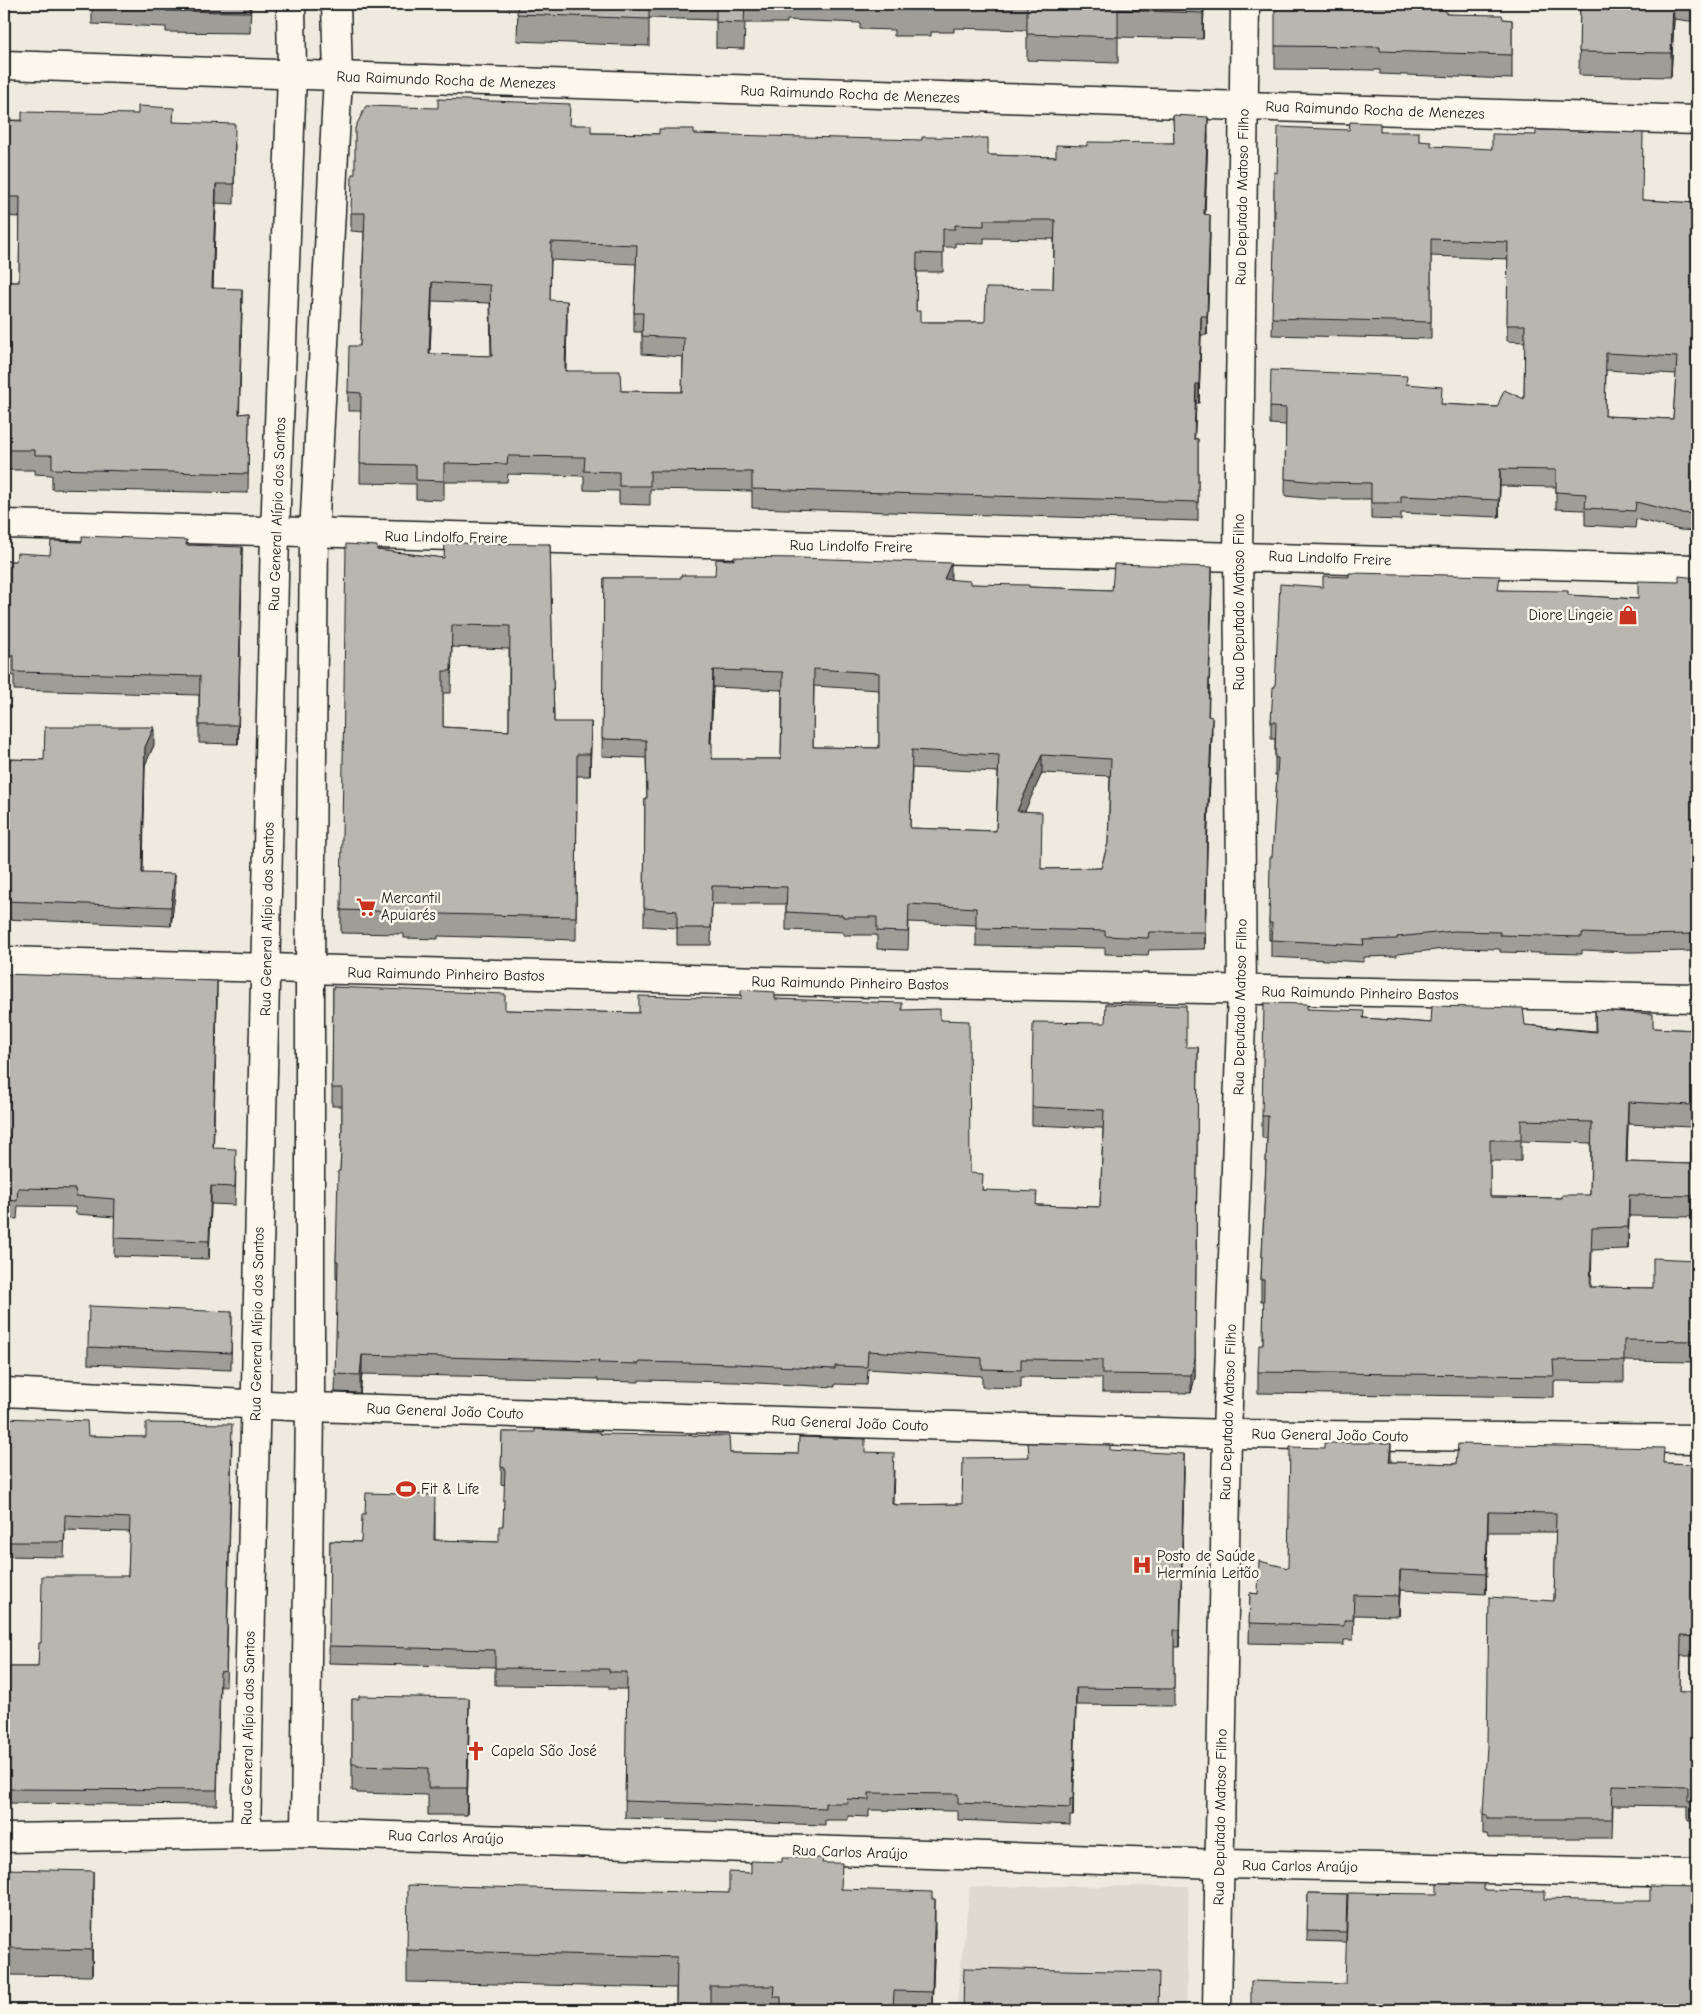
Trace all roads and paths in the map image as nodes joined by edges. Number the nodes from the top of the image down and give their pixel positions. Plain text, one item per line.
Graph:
1 (291, 4) edge
2 (336, 4) edge
3 (1245, 4) edge
4 (4, 65) edge
5 (292, 74) junction
6 (338, 77) junction
7 (1243, 106) junction
8 (1697, 120) edge
9 (4, 524) edge
10 (275, 532) junction
11 (314, 534) junction
12 (1238, 555) junction
13 (1697, 569) edge
14 (4, 960) edge
15 (266, 969) junction
16 (310, 971) junction
17 (1242, 991) junction
18 (1697, 998) edge
19 (4, 1392) edge
20 (255, 1404) junction
21 (310, 1406) junction
22 (1227, 1434) junction
23 (1697, 1439) edge
24 (306, 1832) junction
25 (246, 1834) junction
26 (4, 1838) edge
27 (1220, 1864) junction
28 (1697, 1873) edge
29 (1217, 2010) edge

1 - 5 street, Rua General Alípio dos Santos
2 - 6 street
3 - 7 street, Rua Deputado Matoso Filho
4 - 5 street, Rua Raimundo Rocha de Menezes
5 - 6 street, Rua Raimundo Rocha de Menezes
5 - 10 street, Rua General Alípio dos Santos
6 - 7 street, Rua Raimundo Rocha de Menezes
6 - 11 street
7 - 8 street, Rua Raimundo Rocha de Menezes
7 - 12 street, Rua Deputado Matoso Filho
9 - 10 street, Rua Lindolfo Freire
10 - 11 street, Rua Lindolfo Freire
10 - 15 street, Rua General Alípio dos Santos
11 - 12 street, Rua Lindolfo Freire
11 - 16 street
12 - 13 street, Rua Lindolfo Freire
12 - 17 street, Rua Deputado Matoso Filho
14 - 15 street, Rua Raimundo Pinheiro Bastos
15 - 16 street, Rua Raimundo Pinheiro Bastos
15 - 20 street, Rua General Alípio dos Santos
16 - 17 street, Rua Raimundo Pinheiro Bastos
16 - 21 street
17 - 18 street, Rua Raimundo Pinheiro Bastos
17 - 22 street, Rua Deputado Matoso Filho
19 - 20 street, Rua General João Couto
20 - 21 street, Rua General João Couto
20 - 25 street, Rua General Alípio dos Santos
21 - 22 street, Rua General João Couto
21 - 24 street
22 - 23 street, Rua General João Couto
22 - 27 street, Rua Deputado Matoso Filho
24 - 25 street, Rua Carlos Araújo
24 - 27 street, Rua Carlos Araújo
25 - 26 street, Rua Carlos Araújo
27 - 28 street, Rua Carlos Araújo
27 - 29 street, Rua Deputado Matoso Filho

